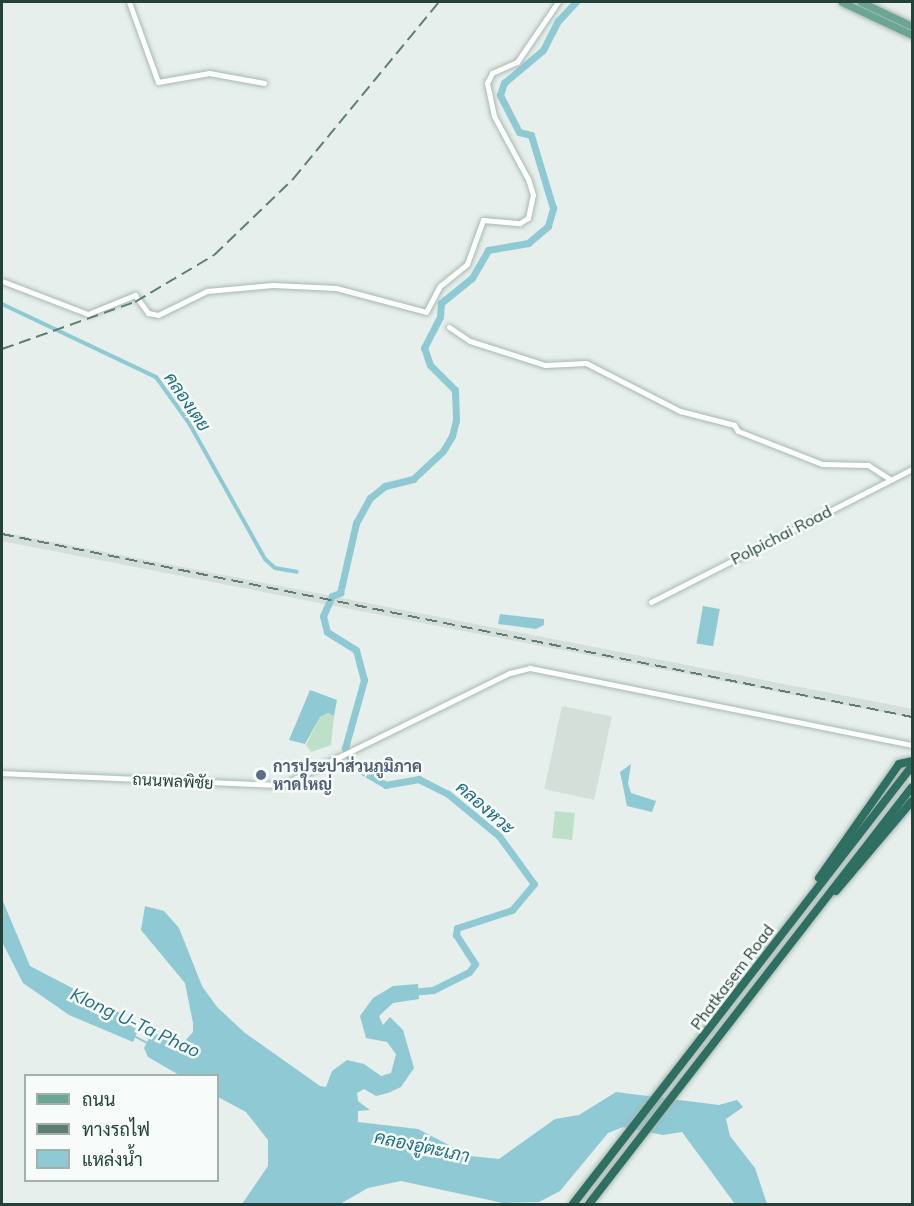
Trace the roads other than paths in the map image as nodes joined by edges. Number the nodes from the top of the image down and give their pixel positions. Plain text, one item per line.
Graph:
1 (129, 2) edge
2 (558, 2) edge
3 (842, 2) edge
4 (861, 2) edge
5 (912, 26) edge
6 (912, 35) edge
7 (264, 84) dead end
8 (2, 281) edge
9 (448, 327) dead end
10 (912, 469) edge
11 (891, 480) junction
12 (651, 602) dead end
13 (912, 745) edge
14 (912, 760) edge
15 (912, 766) edge
16 (2, 773) edge
17 (912, 787) edge
18 (912, 801) edge
19 (832, 894) junction
20 (799, 910) junction
21 (573, 1204) edge
22 (589, 1204) edge

1 - 7 street
2 - 8 street
3 - 6 main road
4 - 5 main road
9 - 11 street
10 - 11 street, Polpichai Road
11 - 12 street, Polpichai Road
13 - 16 street, ถนนพลพิชัย
14 - 20 highway
15 - 20 highway, Phatkasem Road
17 - 19 highway, Phatkasem Road
18 - 19 highway
19 - 22 highway, Phatkasem Road
20 - 21 highway, Phatkasem Road

